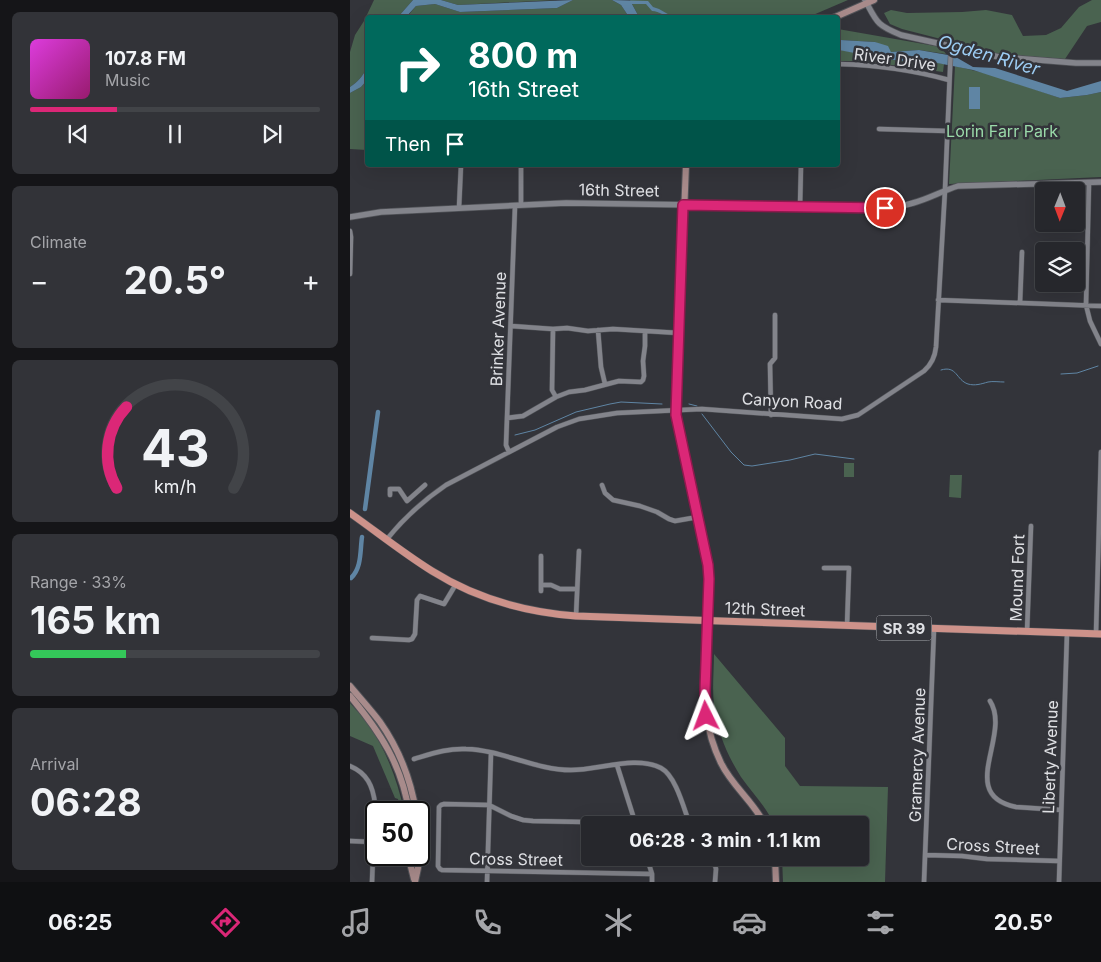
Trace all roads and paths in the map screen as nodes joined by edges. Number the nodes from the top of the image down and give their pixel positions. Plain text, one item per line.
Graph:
1 (869, 1) edge
2 (839, 15) edge
3 (951, 46) junction
4 (840, 64) edge
5 (1101, 64) edge
6 (950, 80) junction
7 (878, 129) dead end
8 (948, 131) junction
9 (460, 167) edge
10 (521, 167) edge
11 (686, 167) edge
12 (801, 167) edge
13 (1089, 182) junction
14 (1101, 182) edge
15 (945, 190) junction
16 (683, 205) junction
17 (518, 206) junction
18 (800, 207) junction
19 (459, 208) junction
20 (350, 217) edge
21 (350, 231) edge
22 (1022, 252) dead end
23 (350, 274) edge
24 (938, 300) junction
25 (1020, 303) junction
26 (1086, 305) junction
27 (1101, 306) edge
28 (775, 316) dead end
29 (511, 326) junction
30 (553, 329) junction
31 (598, 330) junction
32 (645, 331) junction
33 (679, 333) junction
34 (1101, 344) edge
35 (605, 384) junction
36 (556, 397) junction
37 (676, 410) junction
38 (771, 415) junction
39 (507, 418) junction
40 (509, 452) junction
41 (1101, 452) edge
42 (425, 485) dead end
43 (602, 485) dead end
44 (390, 496) dead end
45 (350, 513) edge
46 (698, 517) junction
47 (1100, 517) edge
48 (1031, 526) dead end
49 (387, 539) junction
50 (579, 550) dead end
51 (541, 556) dead end
52 (824, 568) dead end
53 (456, 584) junction
54 (541, 585) junction
55 (577, 590) junction
56 (541, 591) dead end
57 (576, 616) junction
58 (707, 621) junction
59 (847, 626) junction
60 (934, 629) junction
61 (1027, 632) junction
62 (1067, 633) junction
63 (1098, 634) edge
64 (372, 638) dead end
65 (350, 686) edge
66 (350, 696) edge
67 (990, 702) dead end
68 (491, 753) junction
69 (414, 759) dead end
70 (617, 765) junction
71 (350, 766) edge
72 (374, 801) edge
73 (407, 801) edge
74 (414, 801) edge
75 (489, 805) junction
76 (1061, 810) junction
77 (633, 816) edge
78 (687, 816) edge
79 (759, 816) edge
80 (581, 822) edge
81 (350, 841) edge
82 (365, 842) edge
83 (926, 855) junction
84 (1059, 861) junction
85 (372, 866) edge
86 (411, 866) edge
87 (418, 866) edge
88 (650, 866) edge
89 (715, 866) edge
90 (775, 866) edge
91 (488, 870) junction
92 (652, 874) junction
93 (415, 881) edge
94 (372, 882) edge
95 (487, 882) edge
96 (652, 882) edge
97 (715, 882) edge
98 (776, 882) edge
99 (924, 882) edge
100 (1059, 882) edge

1 - 2 main road
1 - 3 street
3 - 5 street
3 - 6 street
4 - 6 street, River Drive
6 - 8 street
7 - 8 street
8 - 15 street
9 - 19 street
10 - 17 street, Brinker Avenue
11 - 16 main road
12 - 18 street
13 - 14 street
13 - 15 street
13 - 26 street
15 - 18 street, 16th Street
15 - 24 street, Canyon Road
16 - 17 street, 16th Street
16 - 18 street, 16th Street
16 - 33 main road
17 - 19 street, 16th Street
17 - 29 street, Brinker Avenue
19 - 20 street, 16th Street
21 - 23 street
22 - 25 street
24 - 25 street
24 - 38 street, Canyon Road
25 - 26 street
26 - 27 street
26 - 34 street
28 - 38 street
29 - 30 street
29 - 39 street, Brinker Avenue
30 - 31 street
30 - 36 street
31 - 32 street
31 - 35 street
32 - 33 street
32 - 35 street
33 - 37 main road
35 - 36 street
36 - 39 street
37 - 38 street, Canyon Road
37 - 40 street, Canyon Road
37 - 46 main road
39 - 40 street, Brinker Avenue
40 - 49 street, Canyon Road
41 - 47 street
42 - 44 street
43 - 46 street
45 - 49 main road, SR 39
46 - 58 main road
47 - 63 street
48 - 61 street, Mound Fort
49 - 53 main road, 12th Street / SR 39
50 - 55 street
51 - 54 street
52 - 59 street
53 - 57 main road, 12th Street / SR 39
53 - 64 street
54 - 55 street
54 - 56 street
55 - 57 street
57 - 58 main road, 12th Street / SR 39
58 - 59 main road, 12th Street / SR 39
58 - 79 main road
59 - 60 main road, 12th Street / SR 39
60 - 61 main road, 12th Street / SR 39
60 - 83 street, Gramercy Avenue
61 - 62 main road, 12th Street / SR 39
62 - 63 main road, 12th Street / SR 39
62 - 76 street, Liberty Avenue
65 - 74 main road
66 - 73 main road
67 - 76 street
68 - 69 street
68 - 70 street
68 - 75 street
70 - 77 street
70 - 78 street
71 - 72 street
75 - 80 street
75 - 91 street
75 - 91 street, Cross Street
76 - 84 street, Liberty Avenue
81 - 82 street
83 - 84 street, Cross Street
83 - 99 street, Gramercy Avenue
84 - 100 street, Liberty Avenue
85 - 94 street
86 - 93 main road
87 - 93 main road
88 - 92 street
89 - 97 street
90 - 98 main road
91 - 92 street, Cross Street
91 - 95 street
92 - 96 street

